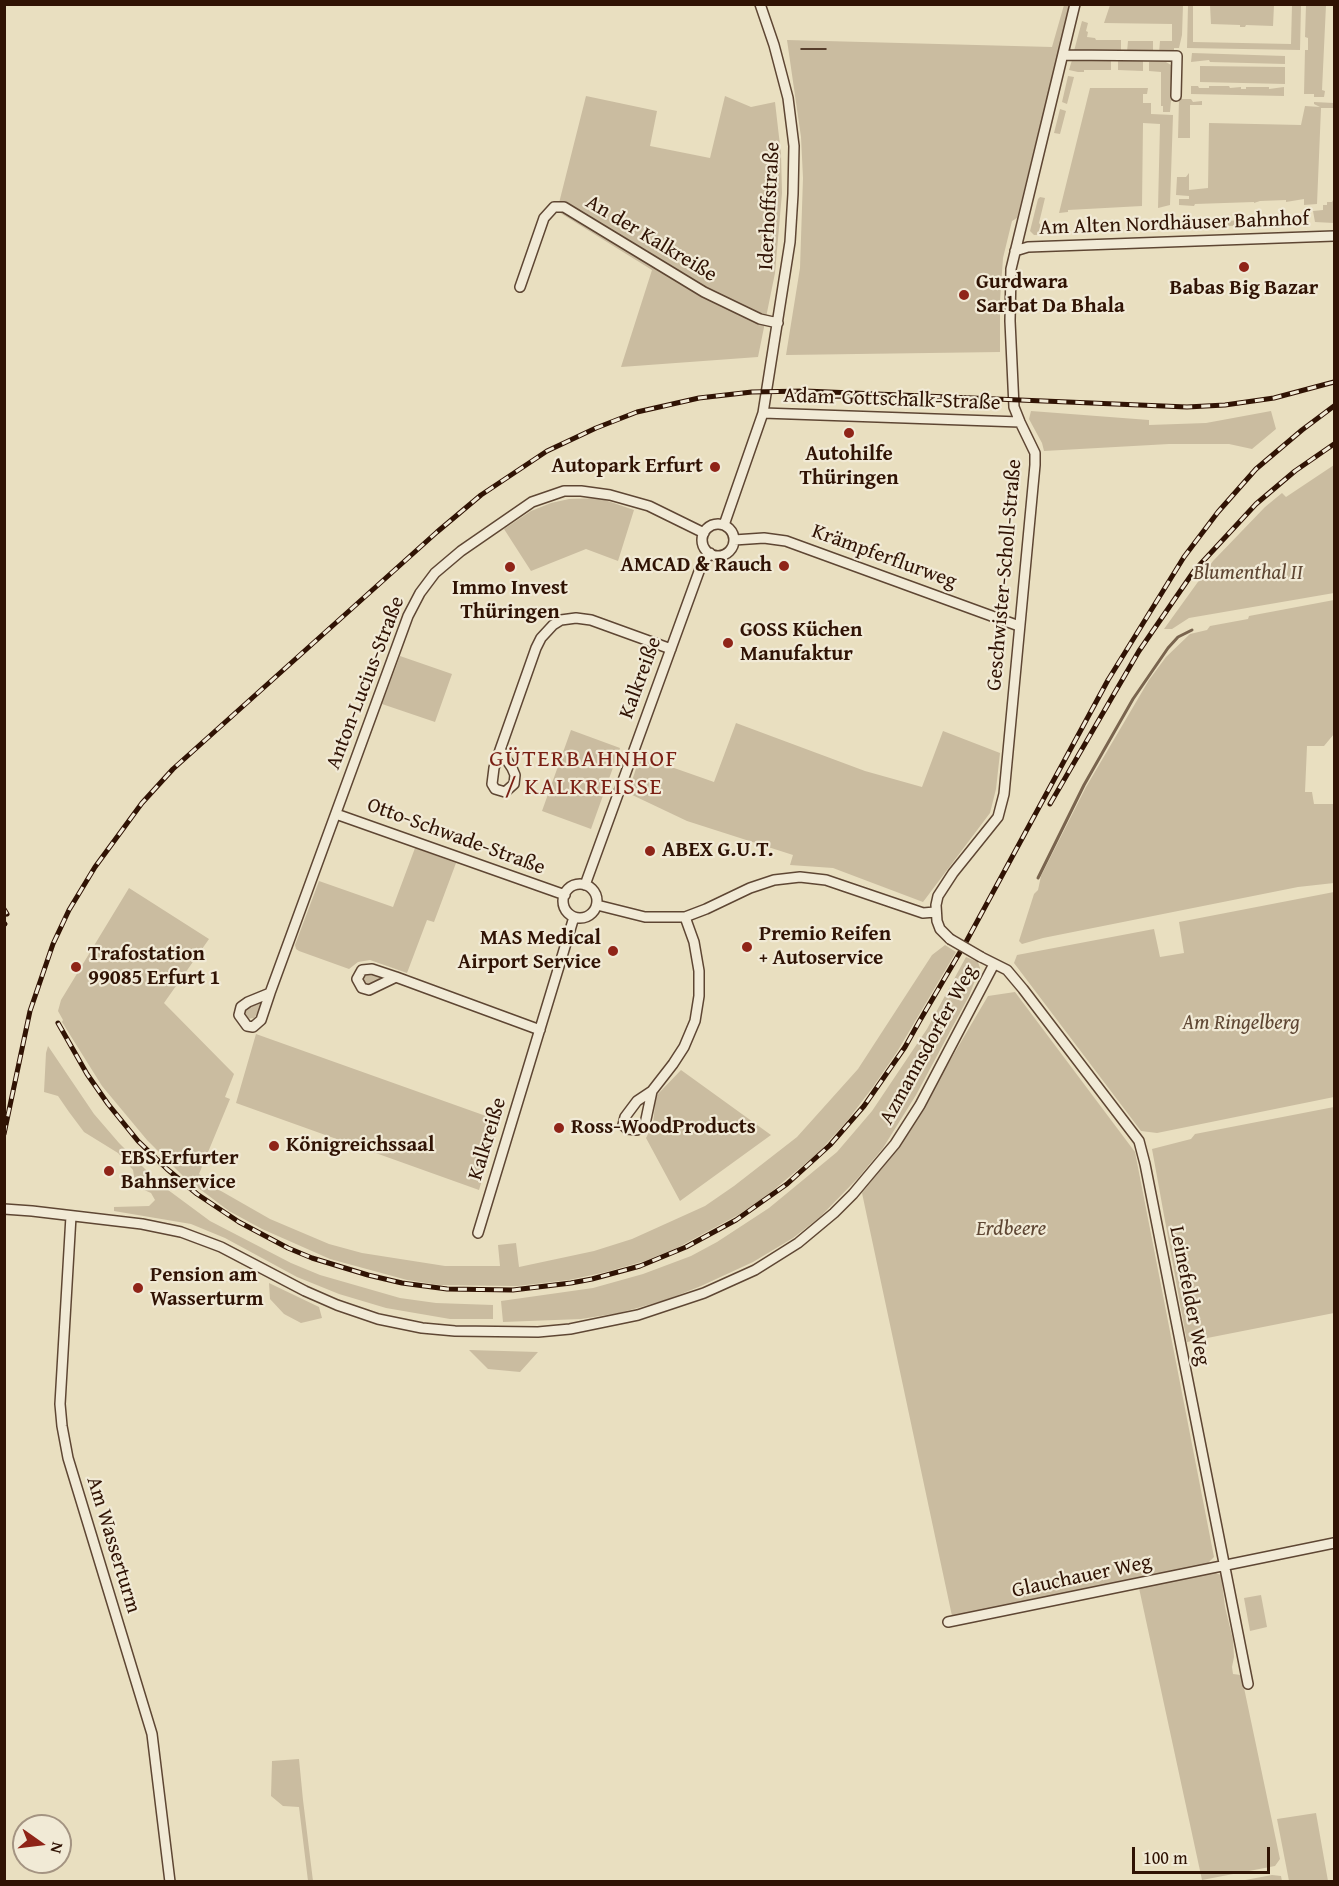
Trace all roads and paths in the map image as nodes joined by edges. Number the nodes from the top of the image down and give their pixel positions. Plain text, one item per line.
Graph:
1 (760, 4) edge
2 (1075, 4) edge
3 (1063, 55) junction
4 (1176, 96) dead end
5 (1335, 236) edge
6 (1015, 251) junction
7 (520, 287) dead end
8 (778, 323) junction
9 (763, 413) junction
10 (1020, 422) junction
11 (724, 525) junction
12 (704, 533) junction
13 (734, 540) junction
14 (710, 553) junction
15 (1019, 626) junction
16 (671, 649) junction
17 (500, 750) dead end
18 (336, 814) junction
19 (585, 885) junction
20 (565, 895) junction
21 (597, 905) junction
22 (935, 912) junction
23 (684, 916) junction
24 (574, 917) junction
25 (994, 964) junction
26 (396, 977) dead end
27 (270, 993) dead end
28 (540, 1030) junction
29 (652, 1091) dead end
30 (4, 1209) edge
31 (71, 1216) junction
32 (478, 1233) dead end
33 (1335, 1543) edge
34 (1223, 1566) junction
35 (948, 1622) dead end
36 (1248, 1684) dead end
37 (170, 1881) edge

1 - 8 street, Iderhoffstraße
2 - 3 street, Geschwister-Scholl-Straße
3 - 4 street
3 - 6 street, Geschwister-Scholl-Straße
5 - 6 street, Am Alten Nordhäuser Bahnhof
6 - 10 street, Geschwister-Scholl-Straße
7 - 8 street, An der Kalkreiße
8 - 9 street, Iderhoffstraße
9 - 10 street, Adam-Gottschalk-Straße
9 - 11 street
10 - 15 street, Geschwister-Scholl-Straße
11 - 12 street
11 - 13 street
12 - 14 street
12 - 18 street, Anton-Lucius-Straße
13 - 14 street
13 - 15 street, Krämpferflurweg
14 - 16 street, Kalkreiße
15 - 22 street, Geschwister-Scholl-Straße
16 - 17 street
16 - 19 street, Kalkreiße
18 - 20 street, Otto-Schwade-Straße
18 - 27 street, Anton-Lucius-Straße
19 - 20 street
19 - 21 street
20 - 24 street
21 - 23 street
21 - 24 street
22 - 23 street
22 - 25 street, bridge
23 - 29 street
24 - 28 street, Kalkreiße
25 - 31 street, Azmannsdorfer Weg
25 - 34 street, Leinefelder Weg
26 - 28 street
28 - 32 street, Kalkreiße
30 - 31 street, Azmannsdorfer Weg
31 - 37 street, Am Wasserturm
33 - 34 street, Glauchauer Weg
34 - 35 street, Glauchauer Weg
34 - 36 street, Leinefelder Weg

